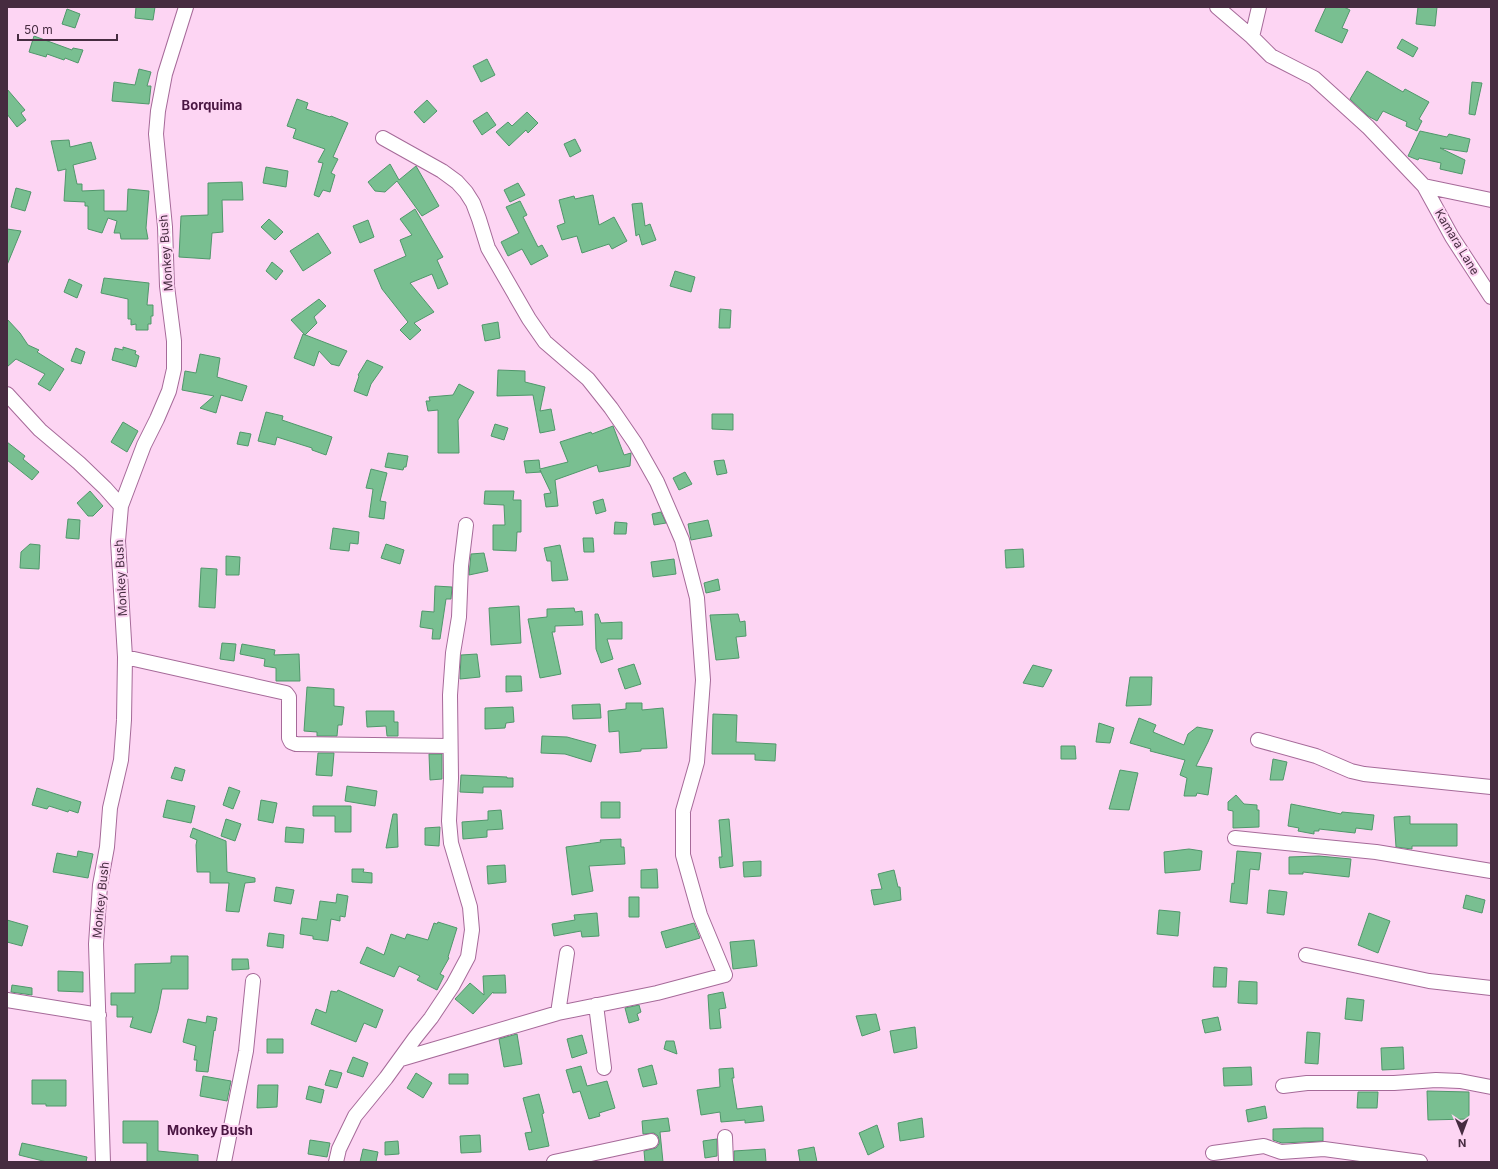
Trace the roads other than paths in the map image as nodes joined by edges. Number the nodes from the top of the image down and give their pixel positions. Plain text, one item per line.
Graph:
1 (186, 7) edge
2 (1217, 7) edge
3 (1259, 7) edge
4 (1252, 38) junction
5 (383, 138) dead end
6 (1424, 186) junction
7 (1491, 200) edge
8 (1491, 297) edge
9 (7, 394) edge
10 (120, 506) junction
11 (466, 525) dead end
12 (125, 657) junction
13 (1258, 740) dead end
14 (450, 746) junction
15 (1491, 787) edge
16 (1235, 838) dead end
17 (1491, 870) edge
18 (567, 953) dead end
19 (1306, 955) dead end
20 (253, 981) dead end
21 (1491, 988) edge
22 (7, 1000) edge
23 (596, 1005) junction
24 (558, 1013) junction
25 (99, 1015) junction
26 (400, 1059) junction
27 (604, 1068) dead end
28 (1283, 1086) dead end
29 (1491, 1087) edge
30 (725, 1138) dead end
31 (651, 1141) dead end
32 (1213, 1153) dead end
33 (103, 1162) edge
34 (224, 1162) edge
35 (336, 1162) edge
36 (554, 1162) edge
37 (726, 1162) edge
38 (1420, 1162) edge

1 - 10 street, Monkey Bush
2 - 4 street, Kamara Lane
3 - 4 street
4 - 6 street, Kamara Lane
5 - 23 street
6 - 7 street
6 - 8 street, Kamara Lane
9 - 10 street
10 - 12 street, Monkey Bush
11 - 14 street
12 - 14 street
12 - 25 street, Monkey Bush
13 - 15 street
14 - 26 street
16 - 17 street
18 - 24 street
19 - 21 street
20 - 34 street
22 - 25 street
23 - 24 street
23 - 27 street
24 - 26 street
25 - 33 street, Monkey Bush
26 - 35 street
28 - 29 street
30 - 37 street
31 - 36 street
32 - 38 street

